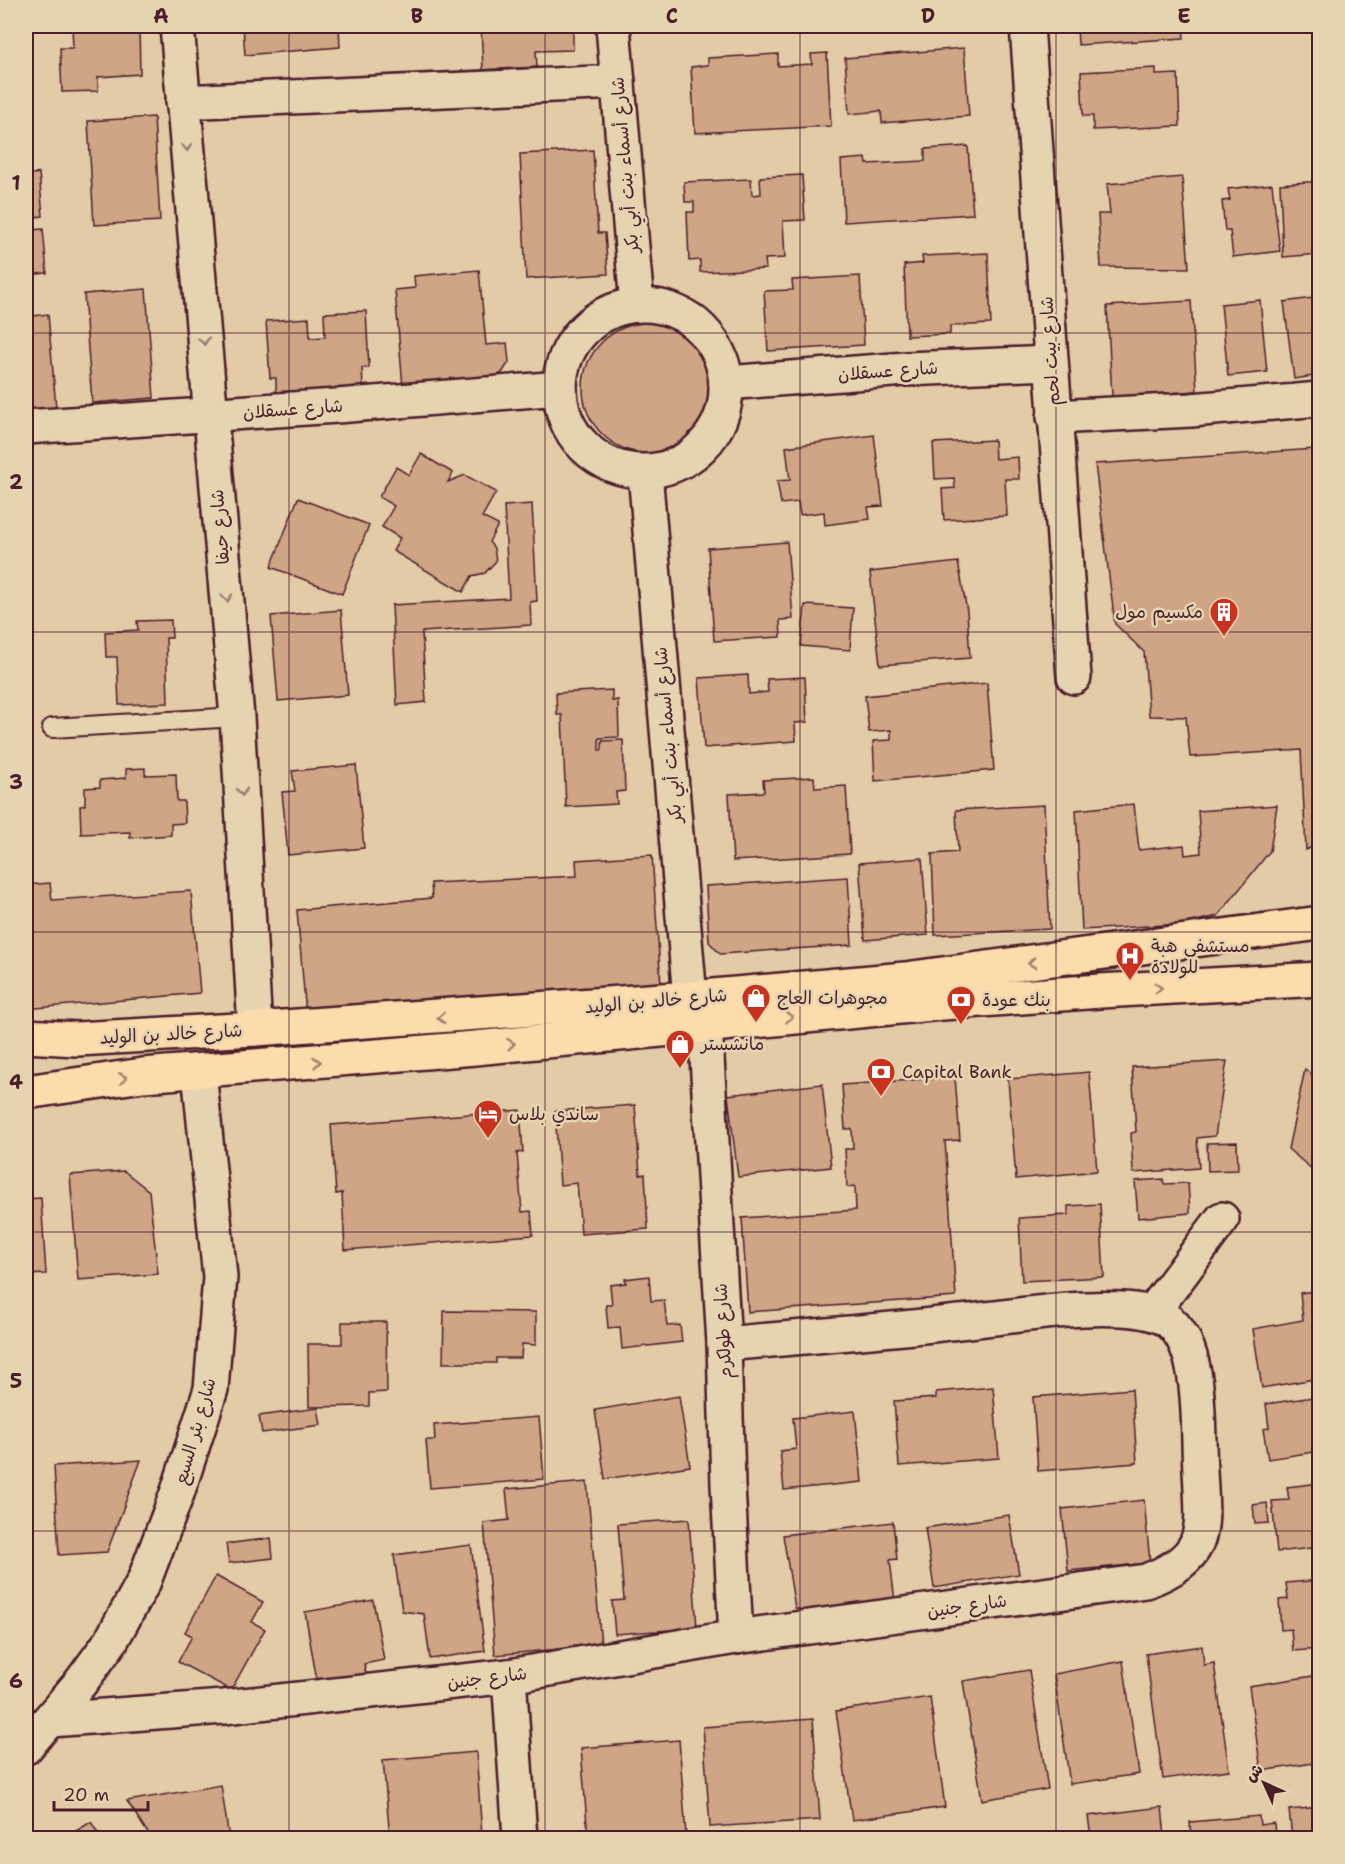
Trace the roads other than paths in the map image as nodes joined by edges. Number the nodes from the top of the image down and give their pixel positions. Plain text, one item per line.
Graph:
1 (177, 26) edge
2 (613, 26) edge
3 (1027, 26) edge
4 (618, 82) junction
5 (183, 102) junction
6 (637, 305) junction
7 (1051, 363) junction
8 (726, 383) junction
9 (560, 388) junction
10 (1320, 399) edge
11 (210, 414) junction
12 (1054, 417) junction
13 (26, 427) edge
14 (645, 472) junction
15 (1074, 676) dead end
16 (237, 717) junction
17 (52, 728) dead end
18 (1320, 900) edge
19 (1320, 923) edge
20 (1287, 926) junction
21 (1320, 979) edge
22 (1281, 982) junction
23 (1320, 999) edge
24 (697, 1011) junction
25 (255, 1029) junction
26 (26, 1036) edge
27 (199, 1072) junction
28 (26, 1092) edge
29 (1222, 1219) dead end
30 (1152, 1313) junction
31 (724, 1344) junction
32 (736, 1637) junction
33 (509, 1676) junction
34 (50, 1720) junction
35 (26, 1747) edge
36 (520, 1839) edge

1 - 5 street, شارع حيفا
2 - 4 street, شارع أسماء بنت أبي بكر
3 - 7 street, شارع بيت لحم
4 - 5 street
4 - 6 street, شارع أسماء بنت أبي بكر
5 -> 11 street, شارع حيفا
6 - 8 street
6 - 9 street
7 - 8 street, شارع عسقلان
7 - 12 street, شارع بيت لحم
8 - 14 street
9 - 11 street, شارع عسقلان
9 - 14 street
10 - 12 street
11 - 13 street, شارع عسقلان
11 -> 16 street, شارع حيفا
12 - 15 street, شارع بيت لحم
14 - 24 street, شارع أسماء بنت أبي بكر
16 - 17 lane
16 -> 25 street, شارع حيفا
18 - 20 main road
19 - 20 main road, شارع خالد بن الوليد
20 -> 24 main road, شارع خالد بن الوليد
21 - 22 main road, شارع خالد بن الوليد
22 - 23 main road
24 -> 22 main road, شارع خالد بن الوليد
24 -> 25 main road, شارع خالد بن الوليد
27 -> 24 main road, شارع خالد بن الوليد
24 - 31 street, شارع طولكرم
25 - 26 main road, شارع خالد بن الوليد
28 -> 27 main road, شارع خالد بن الوليد
27 - 34 street, شارع بئر السبع
29 - 30 street
30 - 31 street, شارع جنين
30 - 32 street, شارع جنين
31 - 32 street, شارع طولكرم
32 - 33 street, شارع جنين
33 - 34 street, شارع جنين
33 - 36 street
34 - 35 street, شارع بئر السبع

